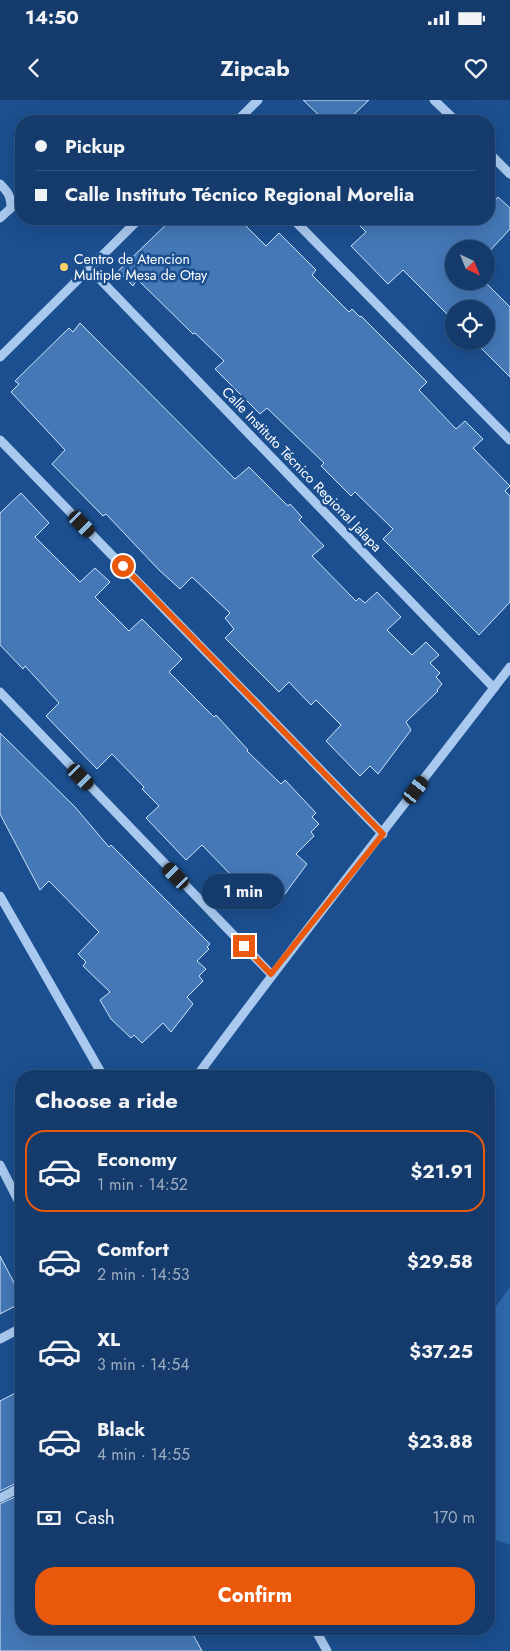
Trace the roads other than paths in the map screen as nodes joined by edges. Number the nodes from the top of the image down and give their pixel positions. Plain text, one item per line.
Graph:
1 (258, 100) edge
2 (434, 100) edge
3 (243, 115) edge
4 (450, 115) edge
5 (495, 159) edge
6 (510, 174) edge
7 (0, 184) edge
8 (0, 218) edge
9 (133, 225) edge
10 (298, 225) edge
11 (89, 268) junction
12 (0, 357) edge
13 (0, 440) edge
14 (510, 440) edge
15 (510, 667) edge
16 (494, 688) junction
17 (0, 692) edge
18 (383, 834) junction
19 (0, 896) edge
20 (271, 974) junction
21 (99, 1070) edge
22 (201, 1070) edge
23 (0, 1165) edge
24 (15, 1194) edge
25 (15, 1331) edge
26 (0, 1339) edge
27 (15, 1490) edge
28 (0, 1498) edge
29 (318, 1635) edge
30 (327, 1651) edge

1 - 3 street
2 - 4 street
5 - 6 street
7 - 8 street
9 - 11 street
10 - 14 street
11 - 12 street
11 - 16 street, Calle Instituto Técnico Regional Jalapa
13 - 18 street
15 - 16 street
16 - 18 street
17 - 20 street
18 - 20 street
19 - 21 street
20 - 22 street
23 - 24 street
25 - 26 street
27 - 28 street
29 - 30 street

